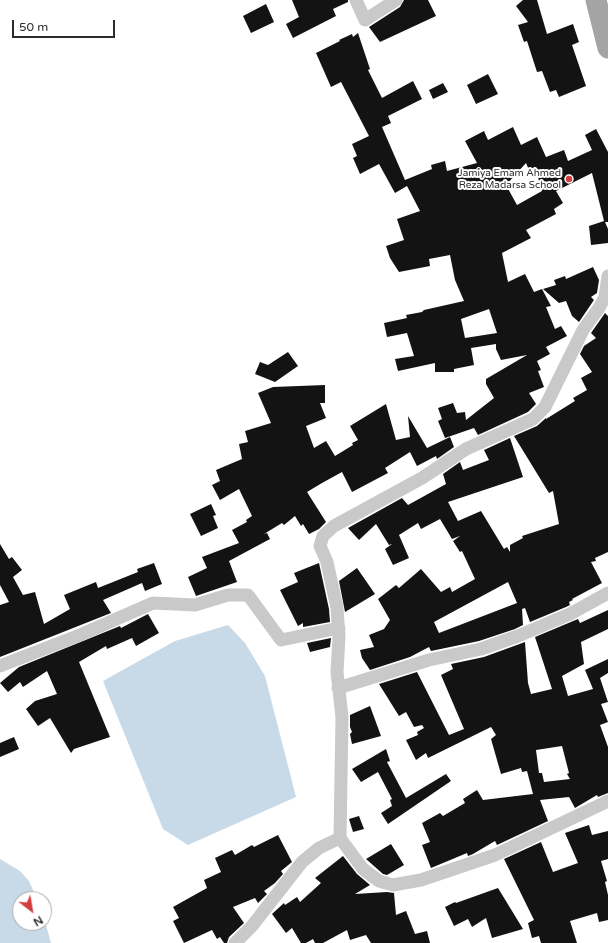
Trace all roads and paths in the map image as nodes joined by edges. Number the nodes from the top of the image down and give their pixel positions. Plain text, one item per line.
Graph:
1 (356, 0) edge
2 (396, 0) edge
3 (596, 0) edge
4 (608, 48) edge
5 (608, 276) edge
6 (608, 593) edge
7 (338, 628) junction
8 (0, 666) edge
9 (338, 688) junction
10 (608, 801) edge
11 (340, 838) junction
12 (235, 943) edge

1 - 2 street
3 - 4 main road
5 - 7 street
6 - 9 street
7 - 8 street
7 - 9 street
9 - 11 street
10 - 11 street
11 - 12 street

